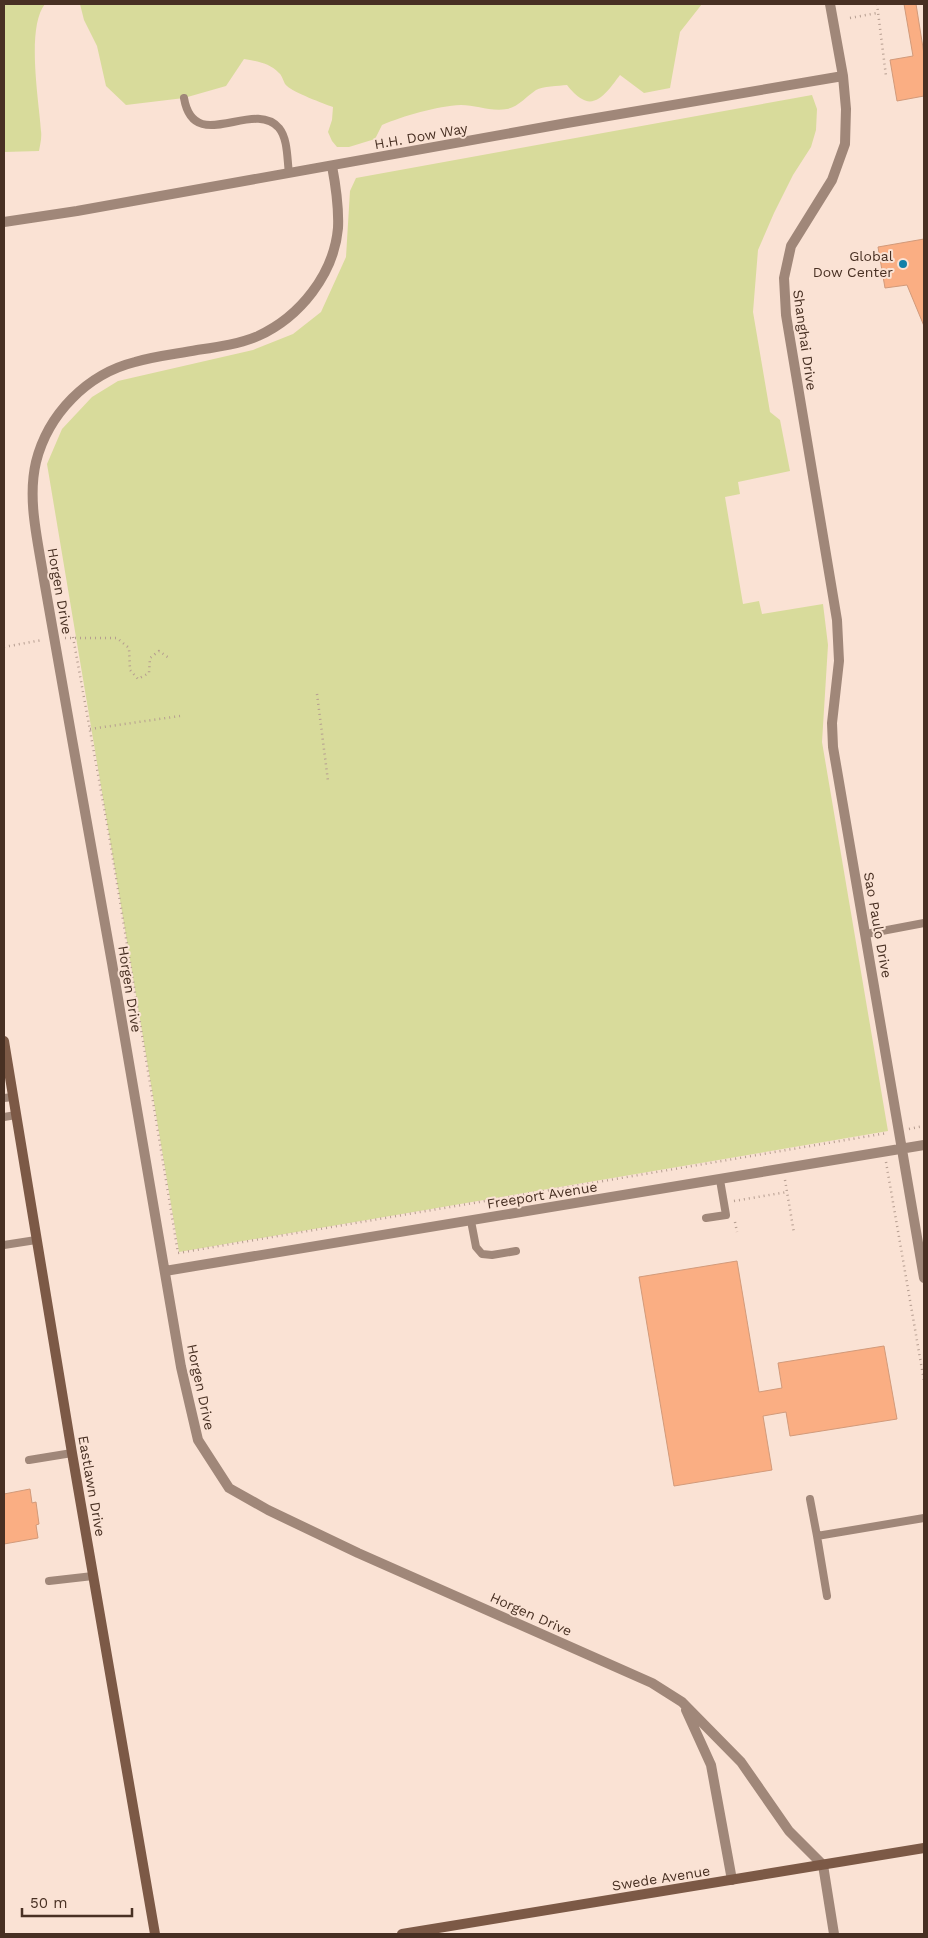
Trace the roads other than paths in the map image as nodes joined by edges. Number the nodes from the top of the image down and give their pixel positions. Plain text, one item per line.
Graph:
1 (830, 4) edge
2 (843, 76) junction
3 (184, 98) dead end
4 (332, 166) junction
5 (289, 173) junction
6 (4, 222) edge
7 (830, 574) joint
8 (924, 923) edge
9 (866, 934) junction
10 (4, 1041) edge
11 (8, 1098) edge
12 (16, 1115) junction
13 (4, 1117) edge
14 (924, 1145) edge
15 (902, 1149) junction
16 (720, 1180) junction
17 (706, 1218) dead end
18 (471, 1221) junction
19 (36, 1240) junction
20 (4, 1245) edge
21 (516, 1251) dead end
22 (165, 1271) junction
23 (924, 1278) edge
24 (72, 1453) junction
25 (29, 1460) dead end
26 (810, 1499) dead end
27 (924, 1518) edge
28 (817, 1536) junction
29 (93, 1576) junction
30 (49, 1581) dead end
31 (827, 1596) dead end
32 (682, 1702) junction
33 (924, 1848) edge
34 (823, 1865) junction
35 (732, 1880) junction
36 (155, 1934) edge
37 (402, 1934) edge
38 (834, 1934) edge

1 - 2 street, Shanghai Drive
2 - 4 street, H.H. Dow Way
2 - 7 street, Shanghai Drive
3 - 5 lane
4 - 5 street, H.H. Dow Way
4 - 22 street, Horgen Drive
5 - 6 street, H.H. Dow Way
7 - 9 street, Sao Paulo Drive
8 - 9 lane
9 - 15 street, Sao Paulo Drive
10 - 11 street, Eastlawn Drive
11 - 12 street, Eastlawn Drive
12 - 13 lane
12 - 19 street, Eastlawn Drive
14 - 15 street, Freeport Avenue
15 - 16 street, Freeport Avenue
15 - 23 street, Sao Paulo Drive
16 - 17 lane
16 - 18 street, Freeport Avenue
18 - 21 lane
18 - 22 street, Freeport Avenue
19 - 20 lane
19 - 24 street, Eastlawn Drive
22 - 32 street, Horgen Drive
24 - 25 lane
24 - 29 street, Eastlawn Drive
26 - 28 lane
27 - 28 lane
28 - 31 lane
29 - 30 lane
29 - 36 street, Eastlawn Drive
32 - 34 street, Horgen Drive
32 - 35 street
33 - 34 street, Swede Avenue
34 - 35 street, Swede Avenue
34 - 38 street
35 - 37 street, Swede Avenue

